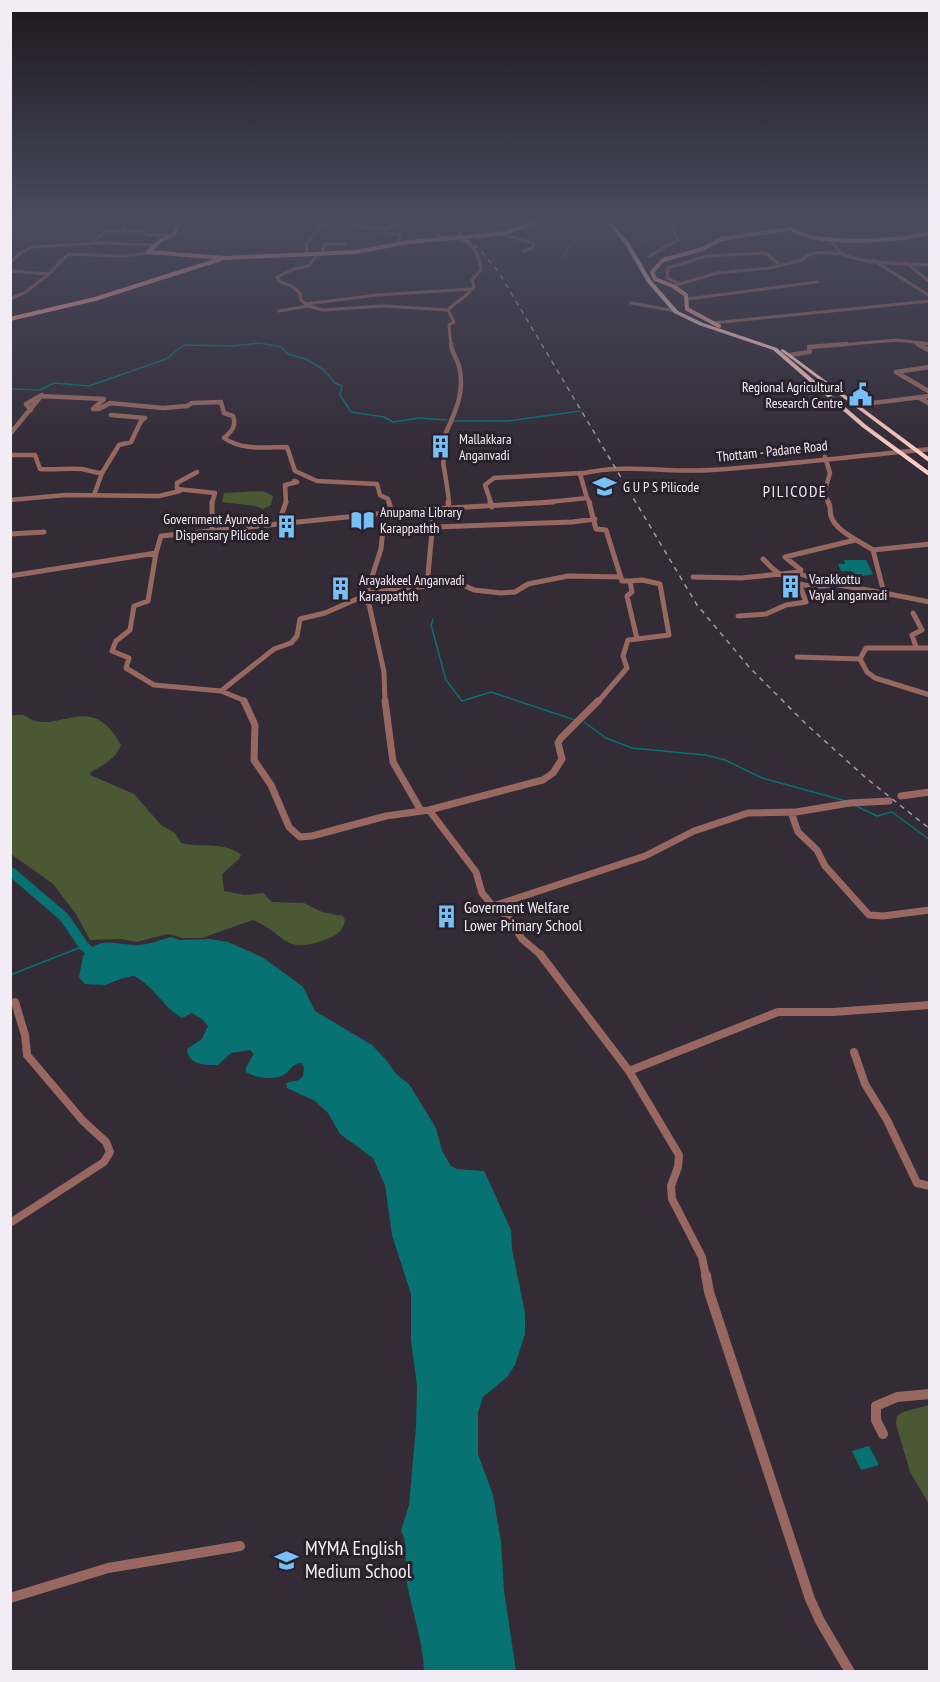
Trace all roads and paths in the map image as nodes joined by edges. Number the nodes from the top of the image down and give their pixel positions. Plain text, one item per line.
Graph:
1 (97, 298) edge
2 (301, 298) edge
3 (337, 298) edge
4 (465, 298) edge
5 (665, 298) edge
6 (691, 298) edge
7 (687, 299) joint
8 (930, 301) edge
9 (631, 303) dead end
10 (306, 305) junction
11 (448, 310) junction
12 (675, 310) junction
13 (279, 311) dead end
14 (10, 319) edge
15 (716, 324) junction
16 (914, 342) junction
17 (930, 344) edge
18 (930, 351) edge
19 (790, 355) junction
20 (930, 367) edge
21 (930, 394) edge
22 (918, 397) junction
23 (930, 404) edge
24 (856, 405) junction
25 (111, 415) dead end
26 (10, 434) edge
27 (930, 448) edge
28 (915, 452) junction
29 (898, 453) junction
30 (10, 455) edge
31 (825, 457) junction
32 (930, 461) edge
33 (197, 472) dead end
34 (102, 473) junction
35 (582, 473) junction
36 (930, 475) edge
37 (294, 481) dead end
38 (180, 491) junction
39 (94, 495) junction
40 (586, 498) junction
41 (10, 500) edge
42 (492, 507) junction
43 (435, 509) junction
44 (449, 509) junction
45 (392, 513) junction
46 (594, 519) junction
47 (278, 525) junction
48 (433, 527) junction
49 (44, 531) dead end
50 (212, 531) junction
51 (10, 534) edge
52 (855, 540) junction
53 (930, 544) edge
54 (873, 550) junction
55 (156, 553) junction
56 (763, 559) dead end
57 (797, 573) junction
58 (12, 574) edge
59 (775, 574) junction
60 (621, 577) junction
61 (693, 577) dead end
62 (630, 581) junction
63 (834, 585) junction
64 (427, 586) junction
65 (800, 586) junction
66 (367, 593) junction
67 (884, 593) junction
68 (360, 598) junction
69 (930, 602) edge
70 (913, 613) dead end
71 (738, 616) dead end
72 (637, 639) junction
73 (916, 647) junction
74 (930, 648) edge
75 (797, 657) dead end
76 (860, 659) junction
77 (221, 691) junction
78 (930, 695) edge
79 (930, 792) edge
80 (901, 796) dead end
81 (889, 801) dead end
82 (425, 809) junction
83 (791, 812) junction
84 (493, 906) junction
85 (930, 910) edge
86 (15, 1002) dead end
87 (930, 1005) edge
88 (854, 1052) dead end
89 (629, 1071) junction
90 (930, 1186) edge
91 (10, 1223) edge
92 (930, 1394) edge
93 (883, 1434) dead end
94 (240, 1546) dead end
95 (10, 1598) edge
96 (850, 1671) edge

1 - 14 main road
2 - 10 street
3 - 10 street
4 - 11 street
5 - 12 highway
6 - 7 street
7 - 15 main road
8 - 15 street
9 - 12 street
10 - 11 street
10 - 13 street
11 - 44 street
12 - 15 highway
12 - 29 highway
15 - 19 highway
16 - 17 street
16 - 18 street
16 - 19 street
19 - 24 highway
20 - 21 street
21 - 22 street
22 - 23 street
22 - 24 street
24 - 28 highway
25 - 34 street
26 - 45 street
27 - 28 street, Thottam - Padane Road
28 - 29 street, Thottam - Padane Road
28 - 32 highway
29 - 31 street, Thottam - Padane Road
29 - 36 highway
30 - 34 street
31 - 35 street, Thottam - Padane Road
31 - 52 street
33 - 38 street
34 - 39 street
35 - 40 street
35 - 42 street, Thottam - Padane Road
37 - 47 street
38 - 39 street
38 - 50 street
39 - 41 street
40 - 42 street
40 - 46 street
42 - 44 street
43 - 44 street
43 - 45 street
43 - 48 street
45 - 47 street
46 - 48 street
46 - 60 street
47 - 50 street
48 - 64 street
48 - 66 street
49 - 51 street
50 - 55 street
52 - 54 street
52 - 57 street
53 - 54 street
54 - 67 street
55 - 58 street
55 - 77 street
56 - 59 street
57 - 59 street
57 - 63 street
59 - 61 street
59 - 65 street
60 - 62 street
60 - 64 street
62 - 72 street
62 - 72 street
63 - 65 street
63 - 67 street
64 - 66 street
65 - 71 street
66 - 68 street
67 - 69 street
68 - 77 street
68 - 82 street
70 - 73 street
72 - 82 street
73 - 74 street
73 - 76 street
75 - 76 street
76 - 78 street
77 - 82 street
79 - 80 street
81 - 83 street
82 - 84 street
83 - 84 street
83 - 85 street
84 - 89 street
86 - 91 street
87 - 89 street
88 - 90 street
89 - 96 street
92 - 93 street
94 - 95 street

